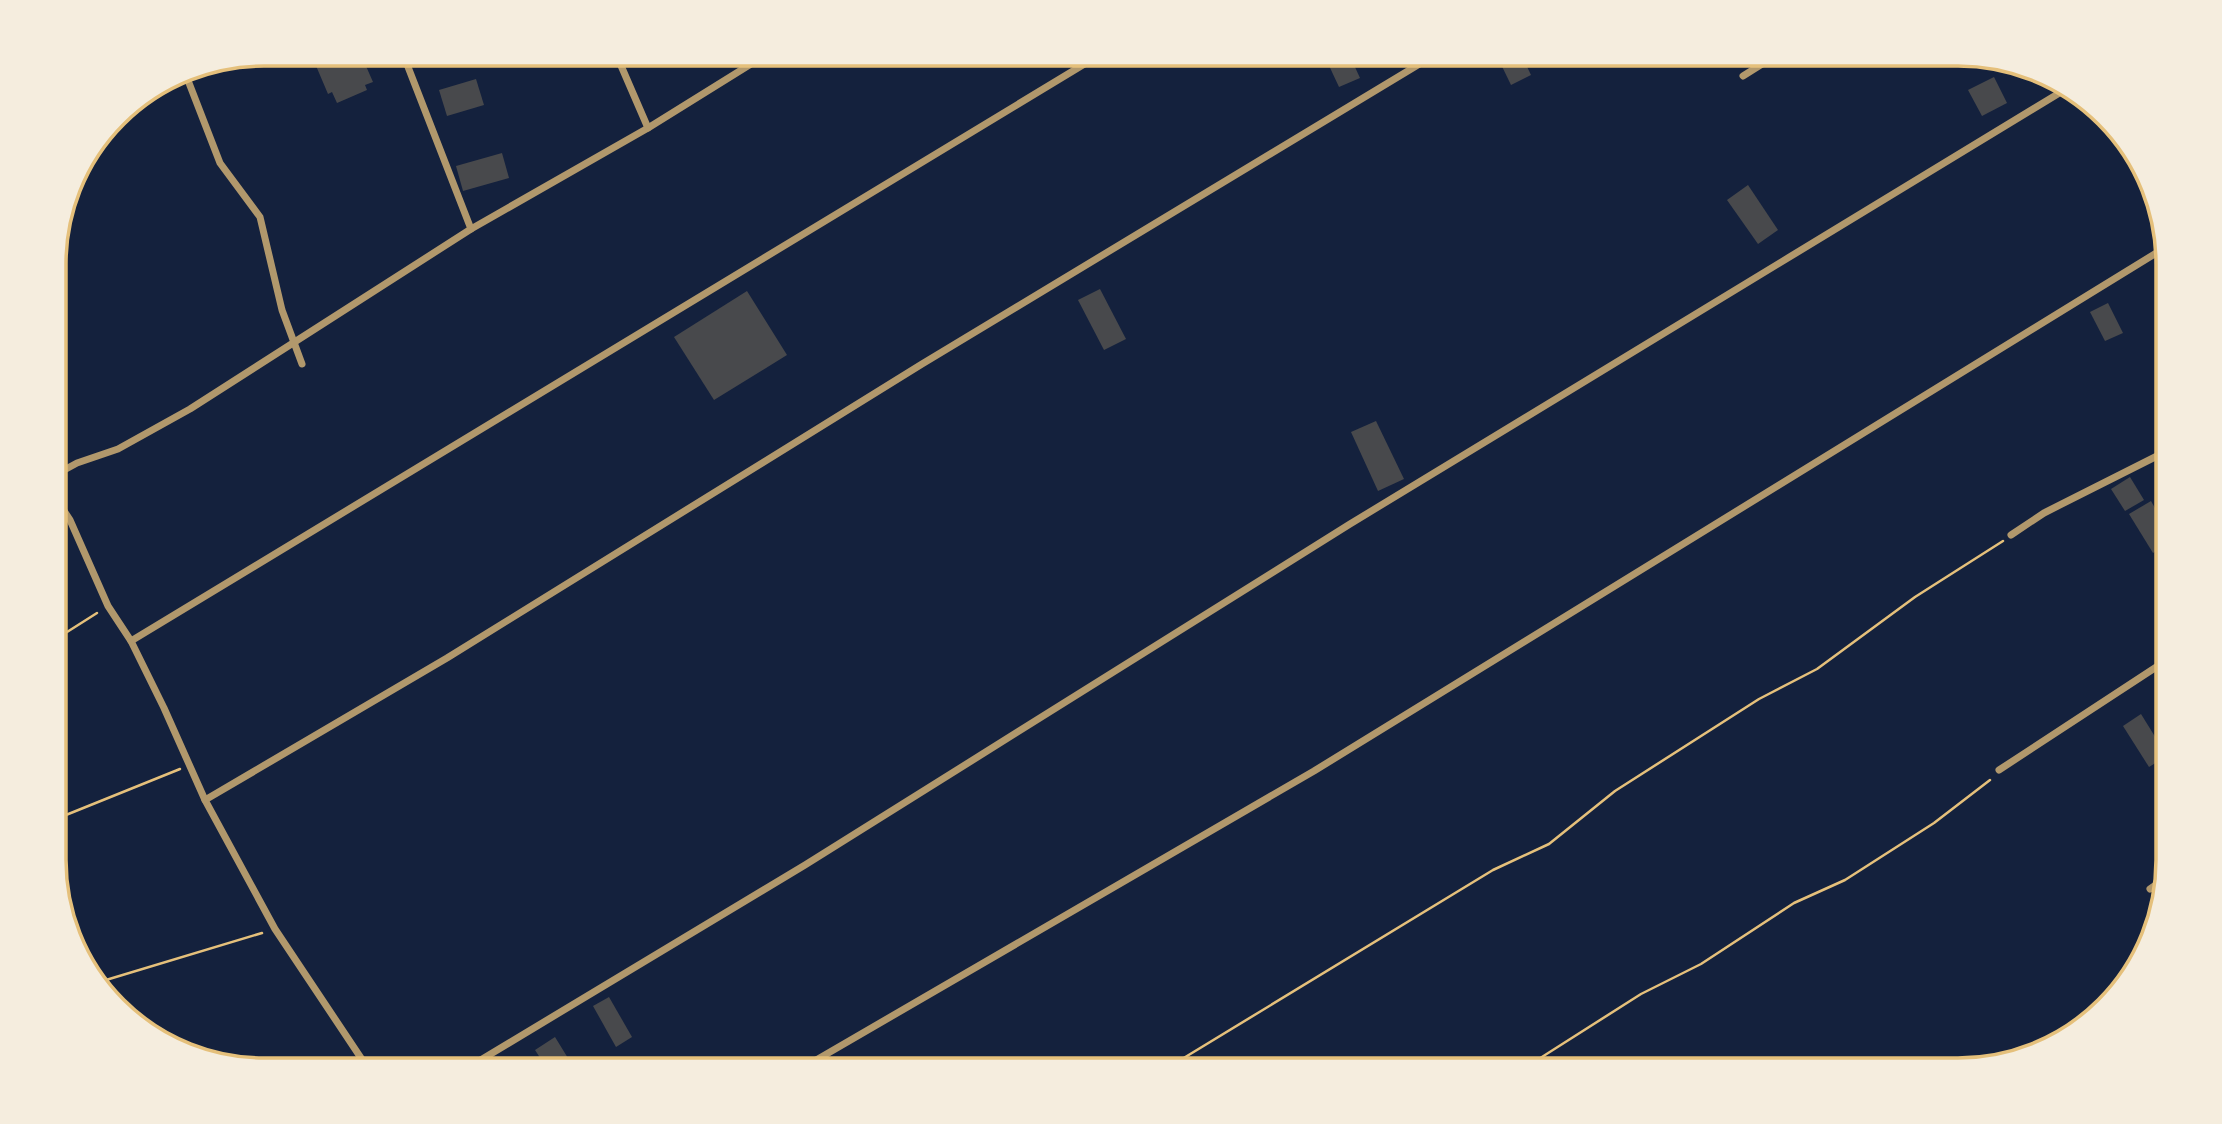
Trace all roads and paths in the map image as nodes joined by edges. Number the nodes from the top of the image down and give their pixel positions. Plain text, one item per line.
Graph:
1 (1416, 66) edge
2 (1759, 66) edge
3 (407, 67) edge
4 (622, 67) edge
5 (747, 67) edge
6 (1080, 67) edge
7 (1743, 76) dead end
8 (189, 82) edge
9 (2057, 94) edge
10 (648, 128) junction
11 (471, 229) junction
12 (2155, 254) edge
13 (293, 344) junction
14 (302, 365) dead end
15 (2156, 457) edge
16 (67, 470) edge
17 (67, 515) edge
18 (2011, 535) joint
19 (108, 606) junction
20 (66, 632) edge
21 (131, 642) junction
22 (2156, 667) edge
23 (190, 765) junction
24 (1999, 770) joint
25 (205, 800) junction
26 (66, 815) edge
27 (2154, 886) edge
28 (2150, 889) dead end
29 (275, 929) junction
30 (107, 980) edge
31 (1185, 1057) edge
32 (1541, 1057) edge
33 (361, 1058) edge
34 (484, 1058) edge
35 (820, 1058) edge

1 - 25 street
2 - 7 street
3 - 11 street
4 - 10 street
5 - 10 street
6 - 21 street
8 - 13 street
9 - 34 street
10 - 11 street
11 - 13 street
12 - 35 street
13 - 14 street
13 - 16 street
15 - 18 street
17 - 19 street
18 - 31 path
19 - 20 path
19 - 21 street
21 - 23 street
22 - 24 street
23 - 25 street
23 - 26 path
24 - 32 path
25 - 29 street
27 - 28 street
29 - 30 path
29 - 33 street

